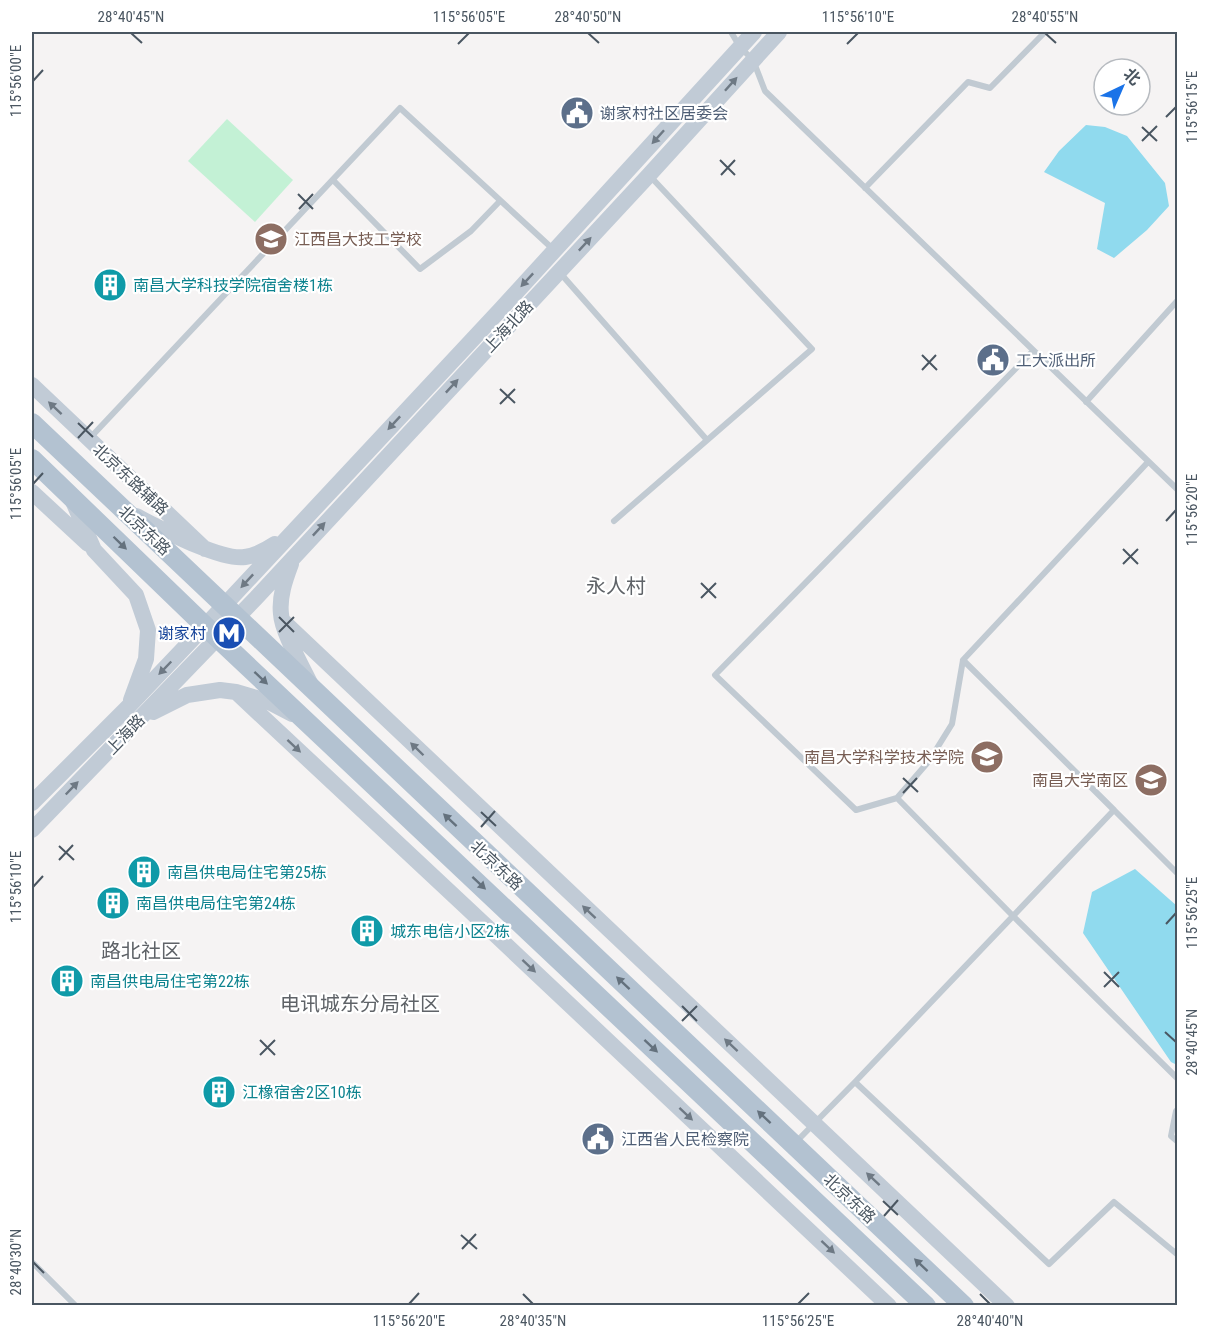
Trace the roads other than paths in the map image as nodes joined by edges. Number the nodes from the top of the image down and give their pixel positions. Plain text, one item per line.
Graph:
1 (731, 32) edge
2 (754, 32) edge
3 (779, 32) edge
4 (1045, 32) edge
5 (740, 47) junction
6 (753, 60) junction
7 (649, 175) junction
8 (333, 180) junction
9 (864, 188) junction
10 (500, 201) junction
11 (554, 250) junction
12 (559, 271) junction
13 (1178, 300) edge
14 (1033, 351) junction
15 (32, 385) edge
16 (1086, 402) junction
17 (32, 423) edge
18 (89, 439) junction
19 (707, 440) junction
20 (32, 459) edge
21 (1148, 462) junction
22 (1178, 490) edge
23 (32, 492) edge
24 (70, 496) junction
25 (125, 511) junction
26 (614, 521) dead end
27 (293, 532) junction
28 (205, 549) junction
29 (94, 550) junction
30 (293, 558) junction
31 (231, 612) junction
32 (283, 621) junction
33 (212, 632) junction
34 (963, 660) junction
35 (236, 692) junction
36 (315, 692) junction
37 (135, 711) junction
38 (307, 721) junction
39 (897, 798) junction
40 (32, 803) edge
41 (1114, 810) junction
42 (32, 830) edge
43 (1178, 874) edge
44 (1013, 916) junction
45 (1178, 1079) edge
46 (855, 1082) junction
47 (1178, 1109) edge
48 (814, 1124) junction
49 (1178, 1142) edge
50 (793, 1144) junction
51 (1178, 1255) edge
52 (32, 1262) edge
53 (76, 1305) edge
54 (889, 1305) edge
55 (926, 1305) edge
56 (964, 1305) edge
57 (1007, 1305) edge

1 - 5 lane
2 - 5 main road, 上海北路
3 - 6 main road, 上海北路
4 - 9 lane
5 - 6 lane
5 -> 11 main road, 上海北路
7 -> 6 main road, 上海北路
6 - 9 lane
12 -> 7 main road, 上海北路
7 - 19 lane
8 - 10 lane
8 - 10 lane
8 - 18 lane
9 - 14 lane
10 - 11 lane
11 -> 27 main road, 上海北路
12 - 19 lane
30 -> 12 main road, 上海北路
13 - 16 lane
14 - 16 lane
14 - 39 lane
18 -> 15 main road, 北京东路辅路
16 - 21 lane
17 - 25 main road, 北京东路
18 - 28 main road, 北京东路辅路
19 - 26 lane
20 - 24 main road, 北京东路
21 - 22 lane
21 - 34 lane
23 - 29 main road
24 - 29 main road
24 -> 33 main road, 北京东路
25 - 28 main road
25 - 31 main road, 北京东路
27 - 28 main road
27 -> 31 main road, 上海北路
29 - 37 main road
30 - 31 main road, 上海北路
30 - 32 main road
31 - 33 main road, 上海路
31 - 36 main road, 北京东路
32 - 36 main road
48 -> 32 main road, 北京东路
33 - 37 main road, 上海路
33 -> 38 main road, 北京东路
34 - 39 lane
34 - 41 lane
35 - 37 main road
35 - 38 main road
35 -> 54 main road
50 -> 36 main road, 北京东路
37 - 40 main road, 上海路
42 -> 37 main road, 上海路
38 -> 55 main road, 北京东路
39 - 44 lane
41 - 43 lane
41 - 44 lane
44 - 45 lane
44 - 46 lane
46 - 48 lane
46 - 51 lane
47 - 49 lane
48 - 50 lane
57 -> 48 main road, 北京东路
56 -> 50 main road, 北京东路
52 - 53 lane

